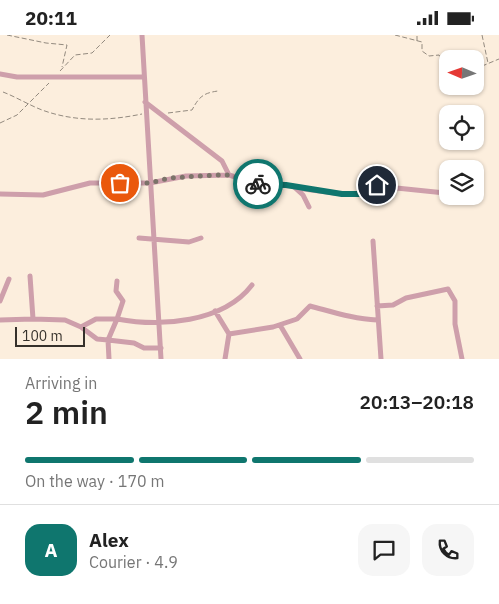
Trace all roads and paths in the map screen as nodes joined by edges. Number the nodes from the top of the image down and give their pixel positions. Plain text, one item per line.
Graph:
1 (7, 35) edge
2 (142, 35) edge
3 (394, 35) edge
4 (418, 35) edge
5 (482, 35) edge
6 (417, 41) junction
7 (439, 55) edge
8 (499, 59) edge
9 (488, 63) junction
10 (484, 65) edge
11 (62, 68) dead end
12 (0, 74) edge
13 (144, 77) junction
14 (218, 91) dead end
15 (3, 92) dead end
16 (145, 102) junction
17 (145, 113) junction
18 (159, 114) junction
19 (229, 175) junction
20 (150, 183) junction
21 (296, 188) junction
22 (439, 192) edge
23 (0, 194) edge
24 (309, 207) dead end
25 (139, 238) dead end
26 (201, 238) dead end
27 (154, 240) junction
28 (374, 241) dead end
29 (30, 276) dead end
30 (9, 279) dead end
31 (117, 281) dead end
32 (252, 285) dead end
33 (0, 301) edge
34 (377, 306) junction
35 (215, 311) junction
36 (33, 319) junction
37 (117, 319) junction
38 (0, 320) edge
39 (377, 320) junction
40 (160, 322) junction
41 (280, 325) junction
42 (82, 327) junction
43 (228, 334) junction
44 (108, 340) junction
45 (161, 348) junction
46 (109, 359) edge
47 (161, 359) edge
48 (225, 359) edge
49 (300, 359) edge
50 (382, 359) edge
51 (462, 359) edge

1 - 11 path
2 - 13 street
3 - 6 path
4 - 6 path
5 - 9 path
6 - 7 path
8 - 9 path
9 - 10 path
12 - 13 street
13 - 16 street
14 - 18 path
15 - 17 path
16 - 17 street
16 - 18 street
17 - 20 street
18 - 19 street
19 - 20 street
19 - 21 street
20 - 23 street
20 - 27 street
21 - 22 street
21 - 24 street
25 - 27 street
26 - 27 street
27 - 40 street
28 - 34 street
29 - 36 street
30 - 33 street
31 - 37 street
32 - 35 street
34 - 39 street
34 - 51 street
35 - 40 street
35 - 43 street
36 - 38 street
36 - 42 street
37 - 40 street
37 - 42 street
37 - 44 street
39 - 41 street
39 - 50 street
40 - 45 street
41 - 43 street
41 - 49 street
42 - 44 street
43 - 48 street
44 - 45 street
44 - 46 street
45 - 47 street

